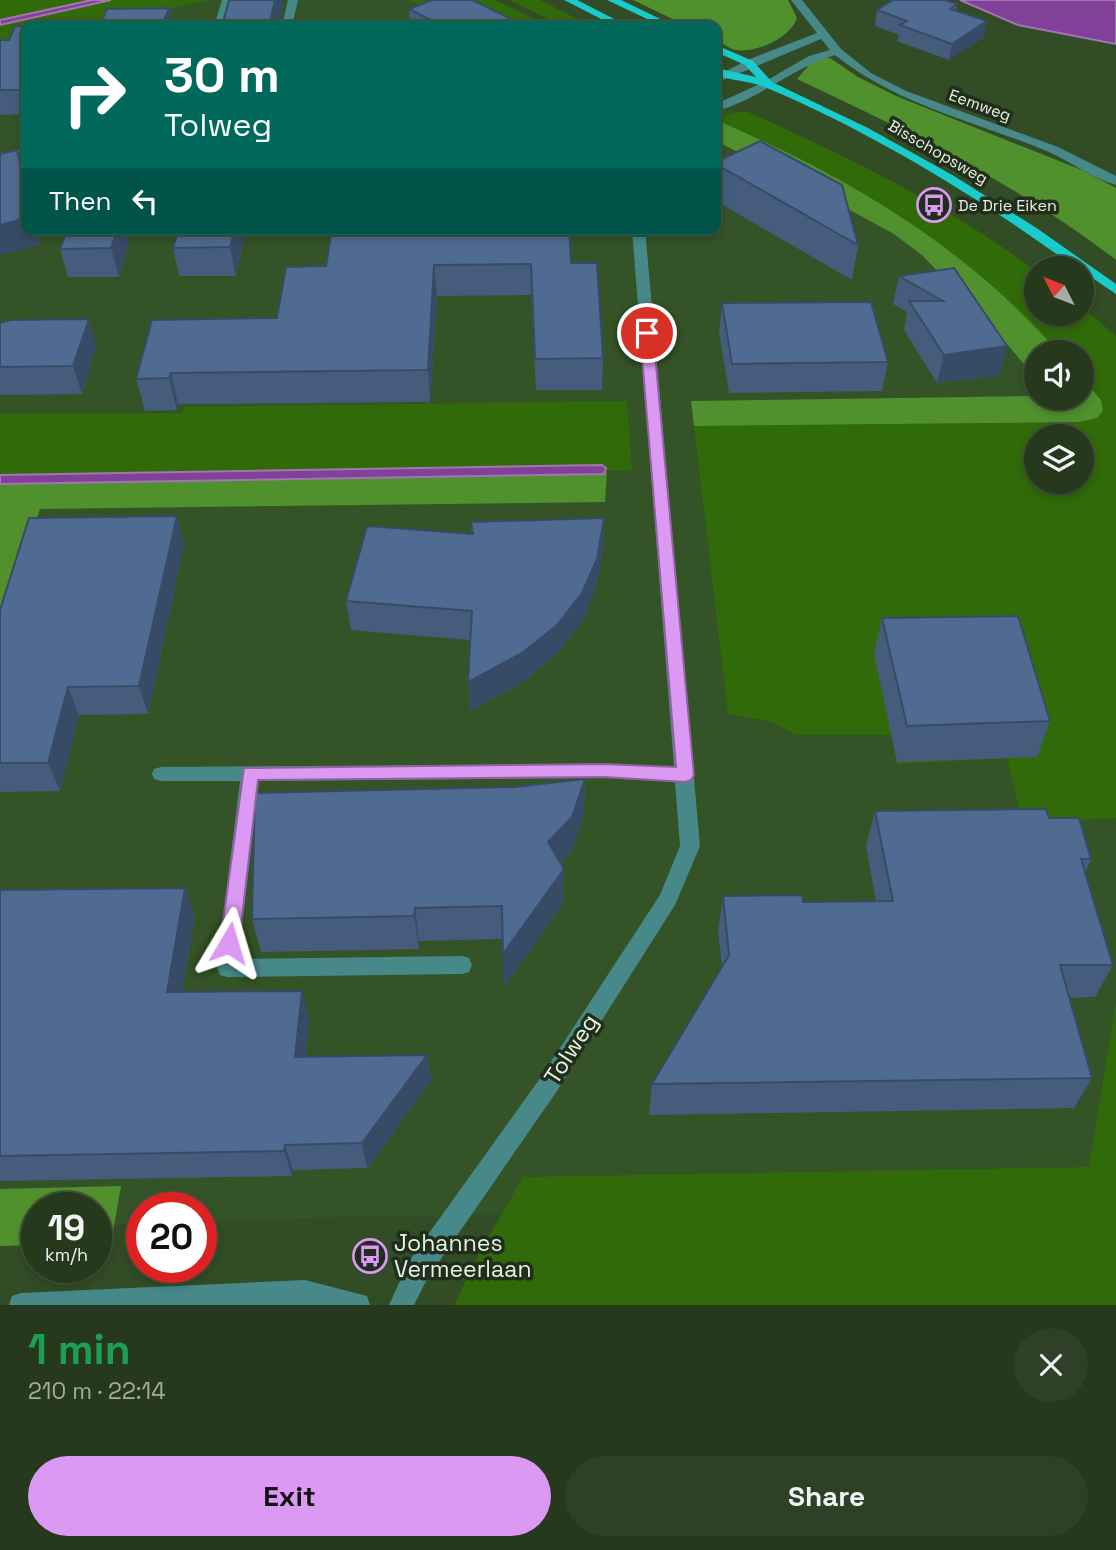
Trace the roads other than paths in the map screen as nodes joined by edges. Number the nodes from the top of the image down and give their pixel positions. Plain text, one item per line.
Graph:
1 (227, 0) edge
2 (293, 0) edge
3 (569, 0) edge
4 (612, 0) edge
5 (796, 0) edge
6 (221, 21) edge
7 (288, 21) edge
8 (613, 21) edge
9 (659, 21) edge
10 (823, 34) junction
11 (721, 50) edge
12 (837, 51) junction
13 (749, 64) junction
14 (721, 74) edge
15 (721, 75) edge
16 (768, 84) junction
17 (721, 106) edge
18 (21, 154) edge
19 (0, 157) edge
20 (1116, 181) edge
21 (639, 235) edge
22 (1116, 290) edge
23 (250, 773) junction
24 (160, 774) dead end
25 (685, 775) junction
26 (462, 965) dead end
27 (21, 1305) edge
28 (358, 1305) edge
29 (401, 1305) edge

1 - 6 street
2 - 7 street
3 - 8 main road
4 - 9 main road
5 - 10 street, Eemweg
10 - 12 street, Eemweg
10 - 13 street
11 - 13 main road, Bisschopsweg
12 - 16 street
12 - 20 street, Eemweg
13 - 14 street
13 - 16 main road, Bisschopsweg
15 - 16 main road, Bisschopsweg
16 - 17 street
16 - 22 main road, Bisschopsweg
18 - 19 street
21 - 25 street, Tolweg
23 - 24 street
23 - 25 street
23 - 26 street
25 - 29 street, Tolweg
27 - 28 street

